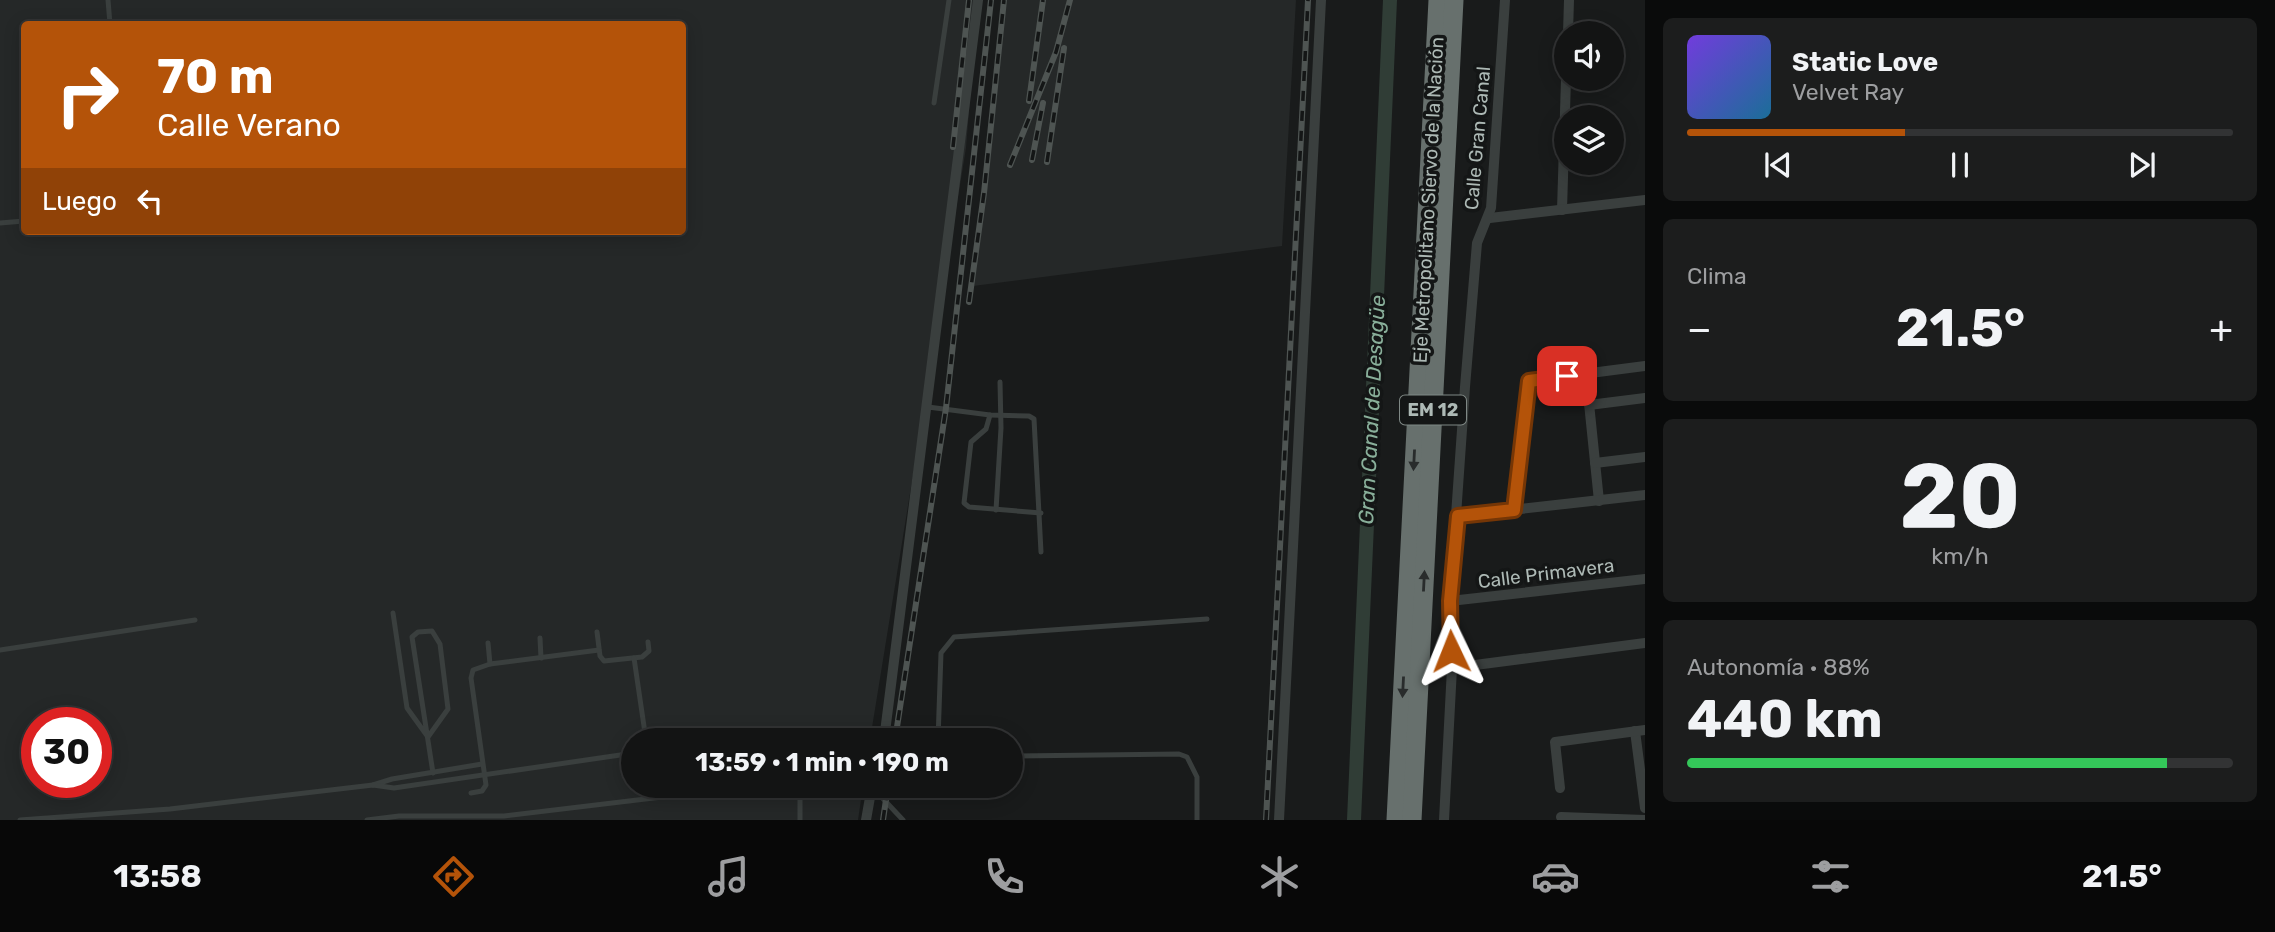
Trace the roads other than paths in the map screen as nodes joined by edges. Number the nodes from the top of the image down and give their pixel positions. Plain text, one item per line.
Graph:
1 (108, 0) edge
2 (949, 0) edge
3 (978, 0) edge
4 (1321, 0) edge
5 (1438, 0) edge
6 (1454, 0) edge
7 (1505, 0) edge
8 (1569, 0) edge
9 (110, 21) edge
10 (1568, 21) edge
11 (1566, 91) edge
12 (934, 103) dead end
13 (1645, 200) edge
14 (1562, 210) junction
15 (1490, 218) junction
16 (21, 221) edge
17 (0, 223) edge
18 (1645, 366) edge
19 (1586, 374) junction
20 (1000, 382) dead end
21 (1645, 398) edge
22 (1589, 405) junction
23 (924, 407) junction
24 (990, 415) junction
25 (1002, 416) junction
26 (1645, 457) edge
27 (1595, 463) junction
28 (1645, 495) edge
29 (1599, 501) junction
30 (996, 510) junction
31 (1514, 510) junction
32 (1041, 513) junction
33 (1458, 516) junction
34 (1041, 552) dead end
35 (1645, 579) edge
36 (1450, 601) junction
37 (393, 613) dead end
38 (195, 620) dead end
39 (1206, 620) dead end
40 (597, 632) dead end
41 (540, 638) dead end
42 (648, 642) dead end
43 (488, 643) dead end
44 (1645, 643) edge
45 (0, 650) edge
46 (599, 650) junction
47 (541, 658) junction
48 (634, 658) junction
49 (490, 664) junction
50 (1452, 668) junction
51 (644, 728) edge
52 (885, 728) edge
53 (938, 728) edge
54 (1640, 731) edge
55 (428, 737) junction
56 (621, 755) edge
57 (1023, 756) edge
58 (482, 764) junction
59 (433, 773) junction
60 (485, 776) junction
61 (373, 785) junction
62 (1560, 788) dead end
63 (471, 793) dead end
64 (654, 798) edge
65 (800, 798) edge
66 (870, 798) edge
67 (883, 798) edge
68 (1645, 808) edge
69 (1561, 817) dead end
70 (20, 820) edge
71 (367, 820) edge
72 (800, 820) edge
73 (866, 820) edge
74 (902, 820) edge
75 (1197, 820) edge
76 (1279, 820) edge
77 (1396, 820) edge
78 (1412, 820) edge
79 (1444, 820) edge
80 (1645, 820) edge

1 - 9 lane
2 - 12 lane
3 - 23 street
4 - 76 street
5 -> 77 highway, Eje Metropolitano Siervo de la Nación / EM 12
78 -> 6 highway, Eje Metropolitano Siervo de la Nación / EM 12
7 - 15 street, Calle Gran Canal
8 - 10 street
11 - 14 street
13 - 14 street
14 - 15 street
15 - 33 street, Calle Gran Canal
16 - 17 lane
18 - 19 street
19 - 22 street
19 - 31 street
20 - 25 lane
21 - 22 street
22 - 27 street
23 - 24 lane
23 - 52 street
24 - 25 lane
24 - 30 lane
25 - 30 lane
25 - 32 lane
26 - 27 street
27 - 29 street
28 - 29 street
29 - 31 street
30 - 32 lane
31 - 33 street
32 - 34 lane
33 - 36 street, Calle Gran Canal
35 - 36 street, Calle Primavera
36 - 50 street, Calle Gran Canal
37 - 55 lane
38 - 45 lane
39 - 53 lane
40 - 46 lane
41 - 47 lane
42 - 48 lane
43 - 49 lane
44 - 50 street
46 - 47 lane
46 - 48 lane
47 - 49 lane
48 - 51 lane
49 - 58 lane
50 - 79 street, Calle Gran Canal
54 - 62 street
54 - 68 street
55 - 55 lane
55 - 59 lane
56 - 60 lane
57 - 75 lane
58 - 59 lane
58 - 60 lane
59 - 61 lane
60 - 61 lane
60 - 63 lane
61 - 70 lane
64 - 71 lane
65 - 72 lane
66 - 73 street
67 - 74 lane
69 - 80 street

